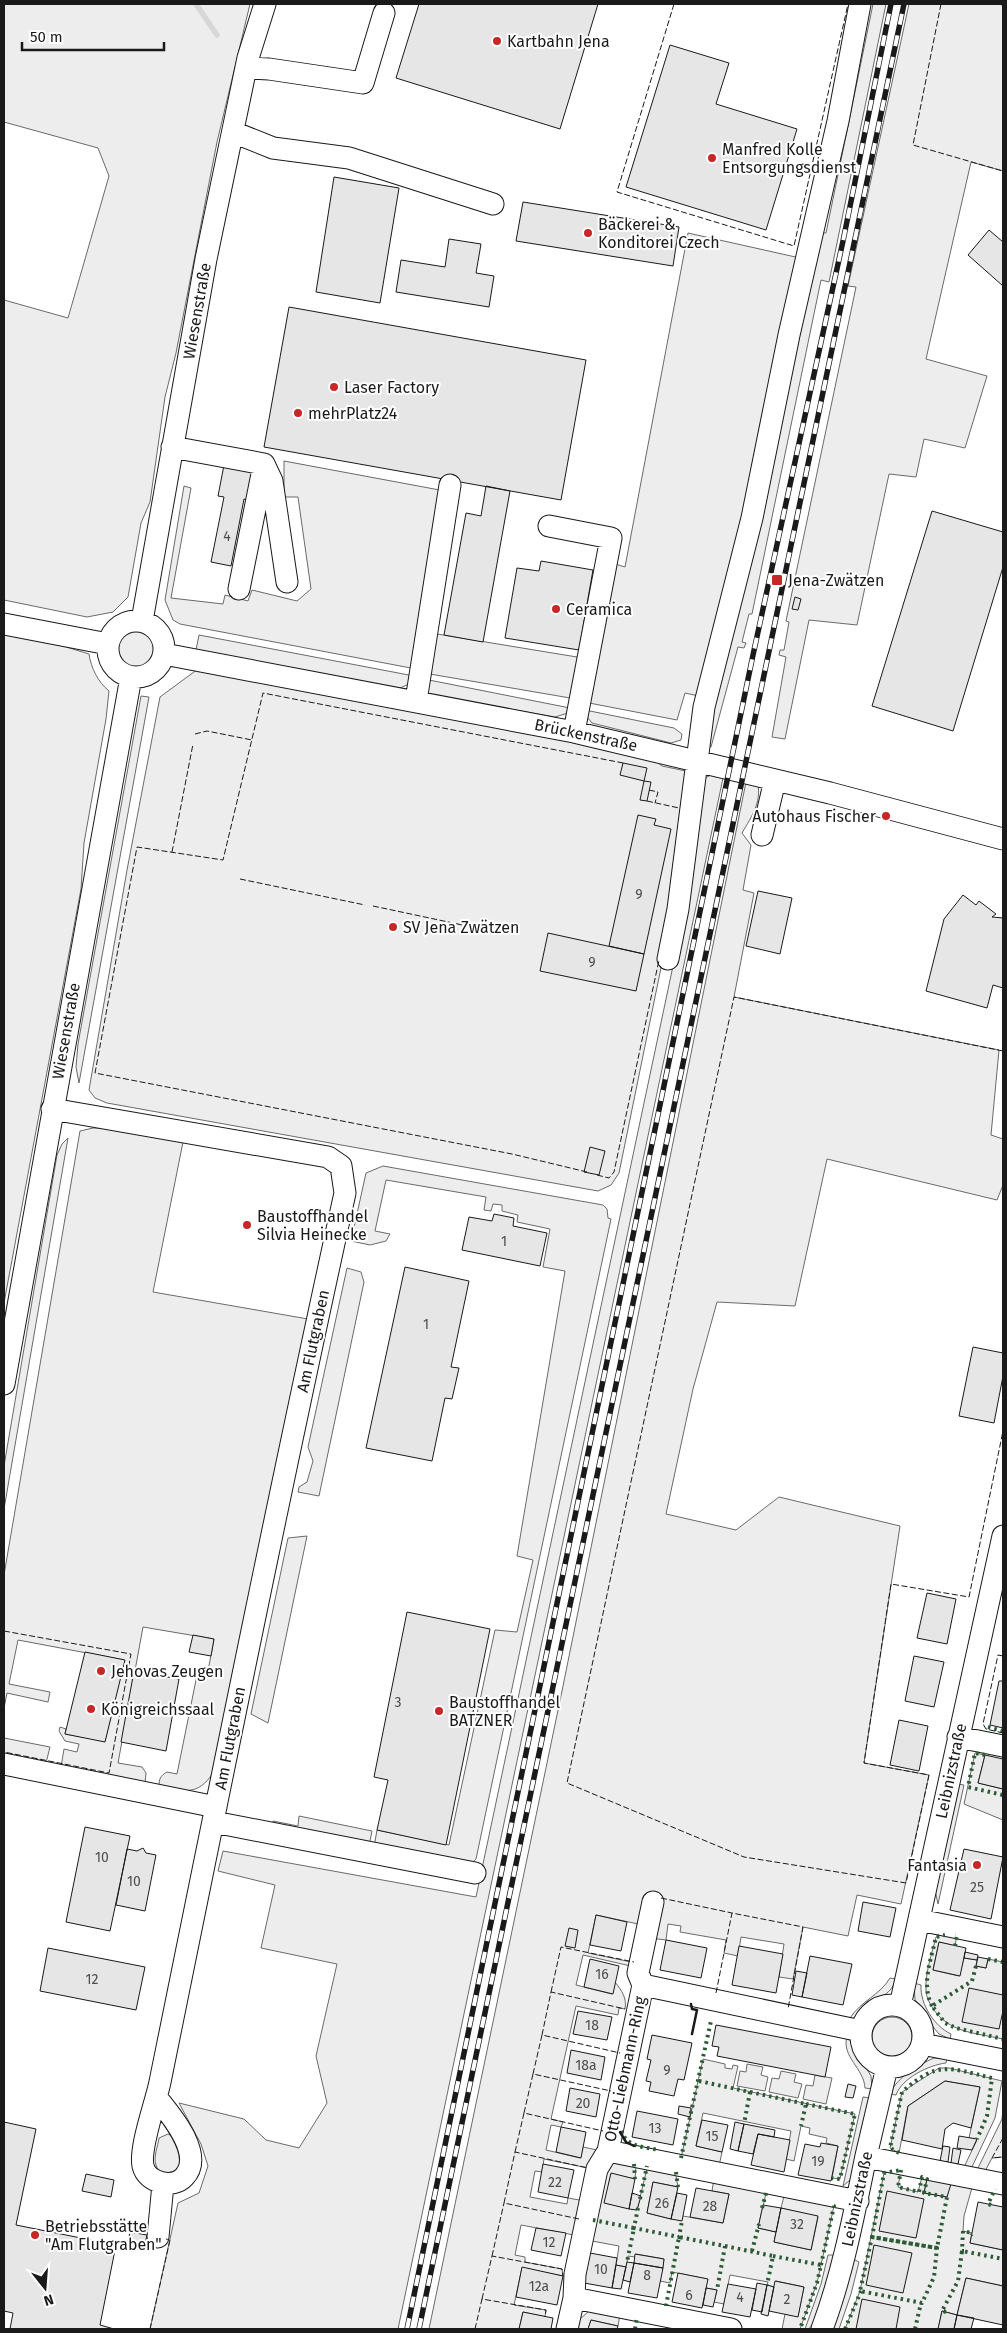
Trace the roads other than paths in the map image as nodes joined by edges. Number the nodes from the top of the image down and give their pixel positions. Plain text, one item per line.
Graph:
1 (264, 4) edge
2 (860, 4) edge
3 (384, 13) dead end
4 (246, 68) junction
5 (233, 132) junction
6 (493, 204) dead end
7 (172, 447) junction
8 (264, 464) junction
9 (450, 485) dead end
10 (549, 526) dead end
11 (287, 582) dead end
12 (239, 589) dead end
13 (142, 621) junction
14 (4, 624) edge
15 (108, 644) junction
16 (164, 654) junction
17 (131, 677) junction
18 (416, 701) junction
19 (574, 732) junction
20 (696, 760) junction
21 (775, 780) junction
22 (762, 835) dead end
23 (1003, 839) edge
24 (668, 959) dead end
25 (52, 1109) junction
26 (4, 1384) edge
27 (1003, 1536) edge
28 (958, 1736) junction
29 (1003, 1746) edge
30 (4, 1764) edge
31 (215, 1815) junction
32 (475, 1873) dead end
33 (653, 1902) dead end
34 (918, 1920) junction
35 (1003, 1937) edge
36 (643, 1985) junction
37 (900, 2006) junction
38 (861, 2031) junction
39 (922, 2044) junction
40 (1003, 2060) edge
41 (887, 2066) junction
42 (157, 2098) junction
43 (608, 2151) junction
44 (866, 2157) junction
45 (163, 2184) junction
46 (1003, 2184) edge
47 (858, 2202) junction
48 (158, 2237) dead end
49 (574, 2298) junction
50 (567, 2329) edge
51 (731, 2329) edge
52 (822, 2329) edge

1 - 4 street, Wiesenstraße
2 - 20 street
3 - 4 street
4 - 5 street, Wiesenstraße
5 - 6 street
5 - 7 street, Wiesenstraße
7 - 8 street
7 - 13 street, Wiesenstraße
8 - 11 street
8 - 12 street
9 - 18 street
10 - 19 street
13 - 15 street
13 - 16 street
14 - 15 street
15 - 17 street
16 - 17 street
16 - 18 street, Brückenstraße
17 - 25 street, Wiesenstraße
18 - 19 street, Brückenstraße
19 - 20 street, Brückenstraße
20 - 21 street, Brückenstraße
20 - 24 street
21 - 22 street
21 - 23 street, Brückenstraße
25 - 26 street, Wiesenstraße
25 - 31 street, Am Flutgraben
27 - 28 street, Leibnizstraße
28 - 29 street
28 - 34 street, Leibnizstraße
30 - 31 street, Am Flutgraben
31 - 32 street
31 - 42 street, Am Flutgraben
33 - 36 street
34 - 35 street
34 - 37 street, Leibnizstraße
36 - 38 street, Otto-Liebmann-Ring
36 - 43 street, Otto-Liebmann-Ring
37 - 38 street
37 - 39 street
38 - 41 street
39 - 40 street
39 - 41 street
41 - 44 street, Leibnizstraße
42 - 45 street, Am Flutgraben
42 - 45 street
43 - 47 street, Otto-Liebmann-Ring
43 - 49 street
44 - 46 street
44 - 47 street, Leibnizstraße
45 - 48 street
47 - 52 street, Leibnizstraße
49 - 50 street
49 - 51 street

